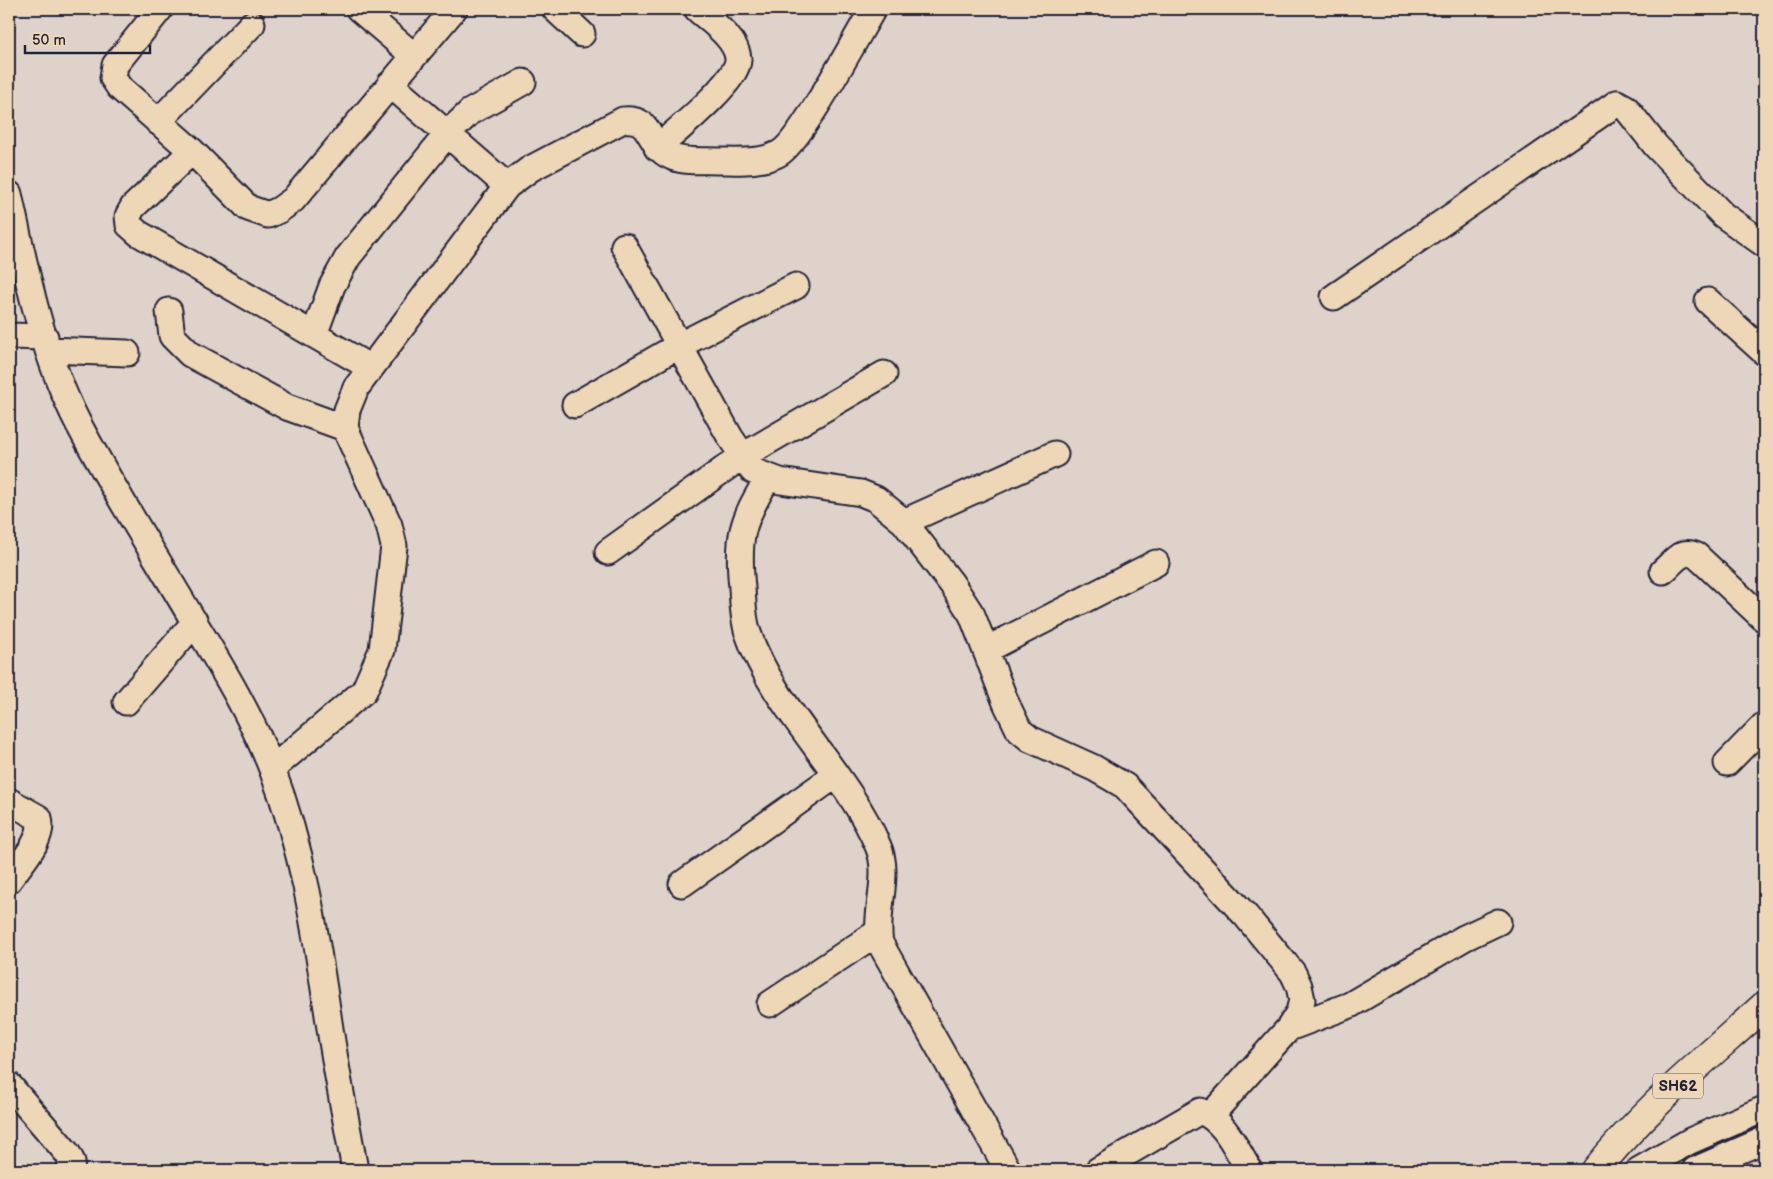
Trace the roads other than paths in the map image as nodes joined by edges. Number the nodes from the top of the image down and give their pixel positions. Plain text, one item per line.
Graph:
1 (160, 9) edge
2 (359, 9) edge
3 (454, 9) edge
4 (555, 9) edge
5 (697, 9) edge
6 (873, 9) edge
7 (252, 24) dead end
8 (582, 34) dead end
9 (414, 56) junction
10 (523, 82) dead end
11 (390, 84) junction
12 (158, 122) junction
13 (447, 134) junction
14 (657, 148) junction
15 (192, 151) junction
16 (507, 186) junction
17 (9, 194) edge
18 (1764, 244) edge
19 (624, 246) dead end
20 (796, 286) dead end
21 (1334, 297) dead end
22 (1708, 301) dead end
23 (170, 311) dead end
24 (314, 335) junction
25 (9, 336) edge
26 (47, 343) junction
27 (678, 346) junction
28 (127, 352) dead end
29 (1764, 352) edge
30 (371, 368) junction
31 (884, 374) dead end
32 (576, 406) dead end
33 (345, 428) junction
34 (1055, 454) dead end
35 (741, 457) junction
36 (768, 478) junction
37 (904, 522) junction
38 (608, 552) dead end
39 (1156, 563) dead end
40 (1663, 571) dead end
41 (1764, 619) edge
42 (194, 622) junction
43 (986, 650) junction
44 (126, 702) dead end
45 (1764, 725) edge
46 (1727, 763) dead end
47 (272, 769) junction
48 (836, 775) junction
49 (9, 801) edge
50 (9, 880) edge
51 (682, 884) dead end
52 (1498, 922) dead end
53 (878, 932) junction
54 (770, 1004) dead end
55 (1764, 1006) edge
56 (1289, 1028) junction
57 (14, 1101) edge
58 (1764, 1109) edge
59 (1211, 1115) junction
60 (1764, 1140) edge
61 (70, 1170) edge
62 (354, 1170) edge
63 (1008, 1170) edge
64 (1098, 1170) edge
65 (1250, 1170) edge
66 (1596, 1170) edge
67 (1639, 1170) edge
68 (1695, 1170) edge

1 - 12 street
2 - 9 street
3 - 9 street
4 - 8 street
5 - 14 street
6 - 14 street
7 - 12 street
9 - 11 street
10 - 13 street
11 - 13 street
11 - 15 street
12 - 15 street
13 - 16 street
13 - 24 street
14 - 16 street
15 - 24 street
16 - 30 street
17 - 26 street
18 - 21 street
19 - 27 street
20 - 27 street
22 - 29 street
23 - 33 street
24 - 30 street
25 - 26 street
26 - 28 street
26 - 42 street
27 - 32 street
27 - 35 street
30 - 33 street
31 - 35 street
33 - 47 street
34 - 37 street
35 - 36 street
35 - 38 street
36 - 37 street
36 - 48 street
37 - 43 street
39 - 43 street
40 - 41 street
42 - 44 street
42 - 47 street
43 - 56 street
45 - 46 street
47 - 62 street
48 - 51 street
48 - 53 street
49 - 50 street
52 - 56 street
53 - 54 street
53 - 63 street
55 - 66 main road, SH62
56 - 59 street
57 - 61 street
58 - 67 street
59 - 64 street
59 - 65 street
60 - 68 street

